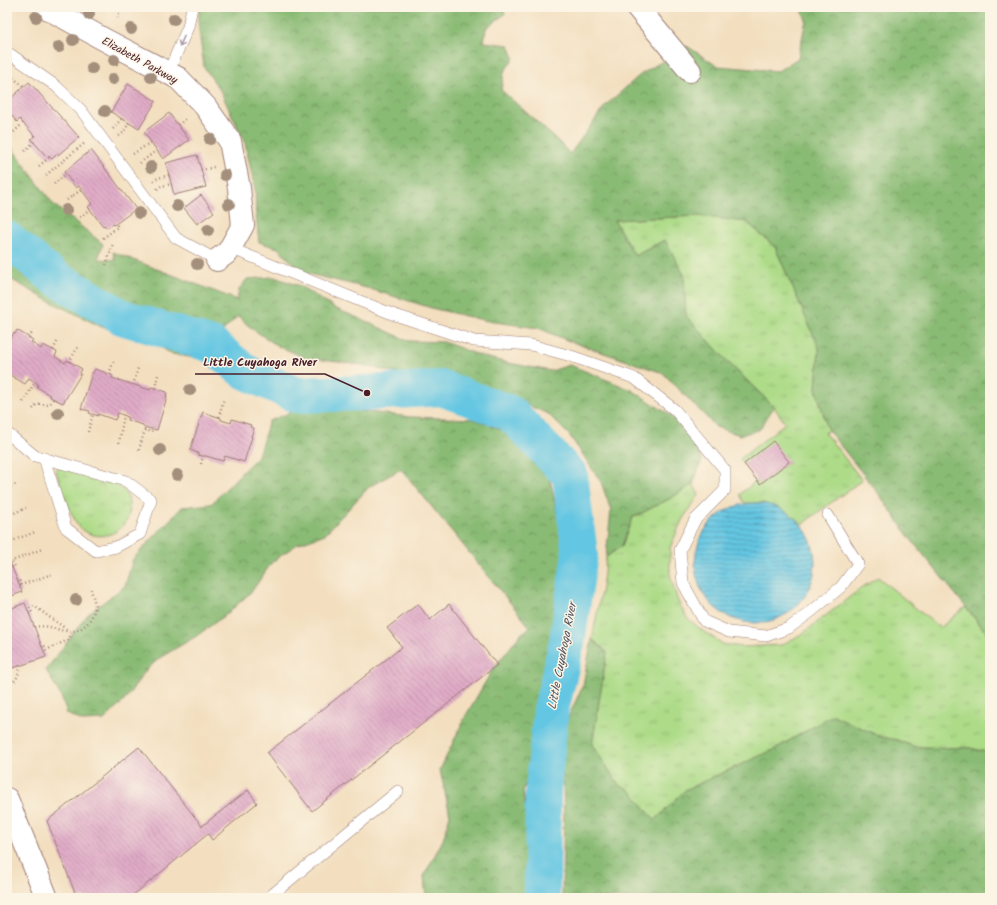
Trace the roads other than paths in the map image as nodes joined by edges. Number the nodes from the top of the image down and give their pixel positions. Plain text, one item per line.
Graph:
1 (45, 7) edge
2 (192, 7) edge
3 (637, 7) edge
4 (7, 52) edge
5 (690, 71) dead end
6 (168, 73) junction
7 (224, 254) junction
8 (7, 433) edge
9 (44, 458) junction
10 (828, 515) dead end
11 (398, 791) dead end
12 (7, 799) edge
13 (47, 898) edge
14 (268, 898) edge

1 - 6 street, Elizabeth Parkway
2 -> 6 lane
3 - 5 street
4 - 7 lane
6 - 7 street, Elizabeth Parkway
7 - 10 lane
8 - 9 lane
9 - 9 lane
11 - 14 lane
12 - 13 street

